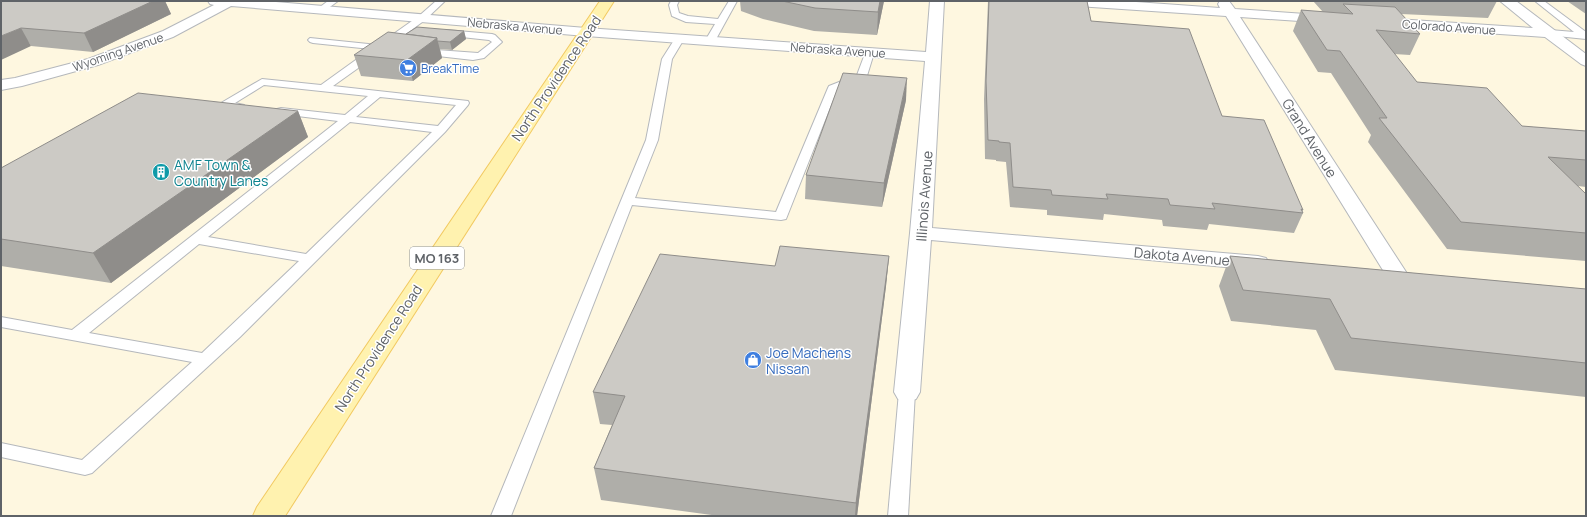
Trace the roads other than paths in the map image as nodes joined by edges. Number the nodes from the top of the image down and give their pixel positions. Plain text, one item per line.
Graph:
1 (334, 1) edge
2 (442, 1) edge
3 (608, 1) edge
4 (675, 1) edge
5 (733, 1) edge
6 (938, 1) edge
7 (1062, 1) edge
8 (1507, 1) edge
9 (1539, 1) edge
10 (222, 2) edge
11 (285, 4) edge
12 (1226, 7) edge
13 (320, 10) junction
14 (1339, 19) edge
15 (721, 22) junction
16 (1370, 22) edge
17 (421, 24) junction
18 (586, 32) junction
19 (438, 33) edge
20 (1550, 34) junction
21 (1585, 36) edge
22 (679, 39) junction
23 (313, 40) dead end
24 (710, 41) junction
25 (380, 47) junction
26 (395, 49) edge
27 (419, 49) edge
28 (870, 53) junction
29 (934, 57) junction
30 (1586, 61) edge
31 (1, 85) edge
32 (323, 88) junction
33 (377, 94) junction
34 (248, 108) edge
35 (271, 110) edge
36 (347, 119) junction
37 (441, 130) junction
38 (627, 201) junction
39 (921, 233) junction
40 (195, 239) junction
41 (310, 259) junction
42 (1278, 264) edge
43 (1373, 272) edge
44 (1397, 275) junction
45 (1421, 277) edge
46 (1, 322) edge
47 (75, 336) junction
48 (205, 359) junction
49 (907, 392) joint
50 (1, 450) edge
51 (268, 516) edge
52 (501, 516) edge
53 (898, 516) edge

1 - 13 lane
2 - 17 lane
3 - 18 main road, North Providence Road / MO 163
4 - 15 lane
5 - 15 lane
6 - 29 street, Illinois Avenue
7 - 12 street
8 - 20 street
9 - 21 lane
10 - 11 street, Nebraska Avenue
10 - 31 street, Wyoming Avenue
11 - 13 street, Nebraska Avenue
12 - 14 street
12 - 44 street, Grand Avenue
13 - 17 street, Nebraska Avenue
15 - 24 lane
16 - 20 street, Colorado Avenue
17 - 18 street, Nebraska Avenue
17 - 25 lane
18 - 22 street, Nebraska Avenue
18 - 51 main road, North Providence Road / MO 163
19 - 27 lane
20 - 21 lane
20 - 30 street
22 - 24 street, Nebraska Avenue
22 - 38 lane
23 - 25 lane
24 - 28 street, Nebraska Avenue
25 - 26 lane
25 - 32 lane
28 - 29 street, Nebraska Avenue
28 - 38 lane
29 - 39 street, Illinois Avenue
32 - 33 lane
32 - 34 lane
33 - 36 lane
33 - 37 lane
35 - 36 lane
36 - 37 lane
36 - 40 lane
37 - 41 lane
38 - 52 lane
39 - 42 street, Dakota Avenue
39 - 49 street, Illinois Avenue
40 - 41 lane
40 - 47 lane
41 - 48 lane
43 - 44 street
44 - 45 street
46 - 47 lane
47 - 48 lane
48 - 50 lane
49 - 53 lane

